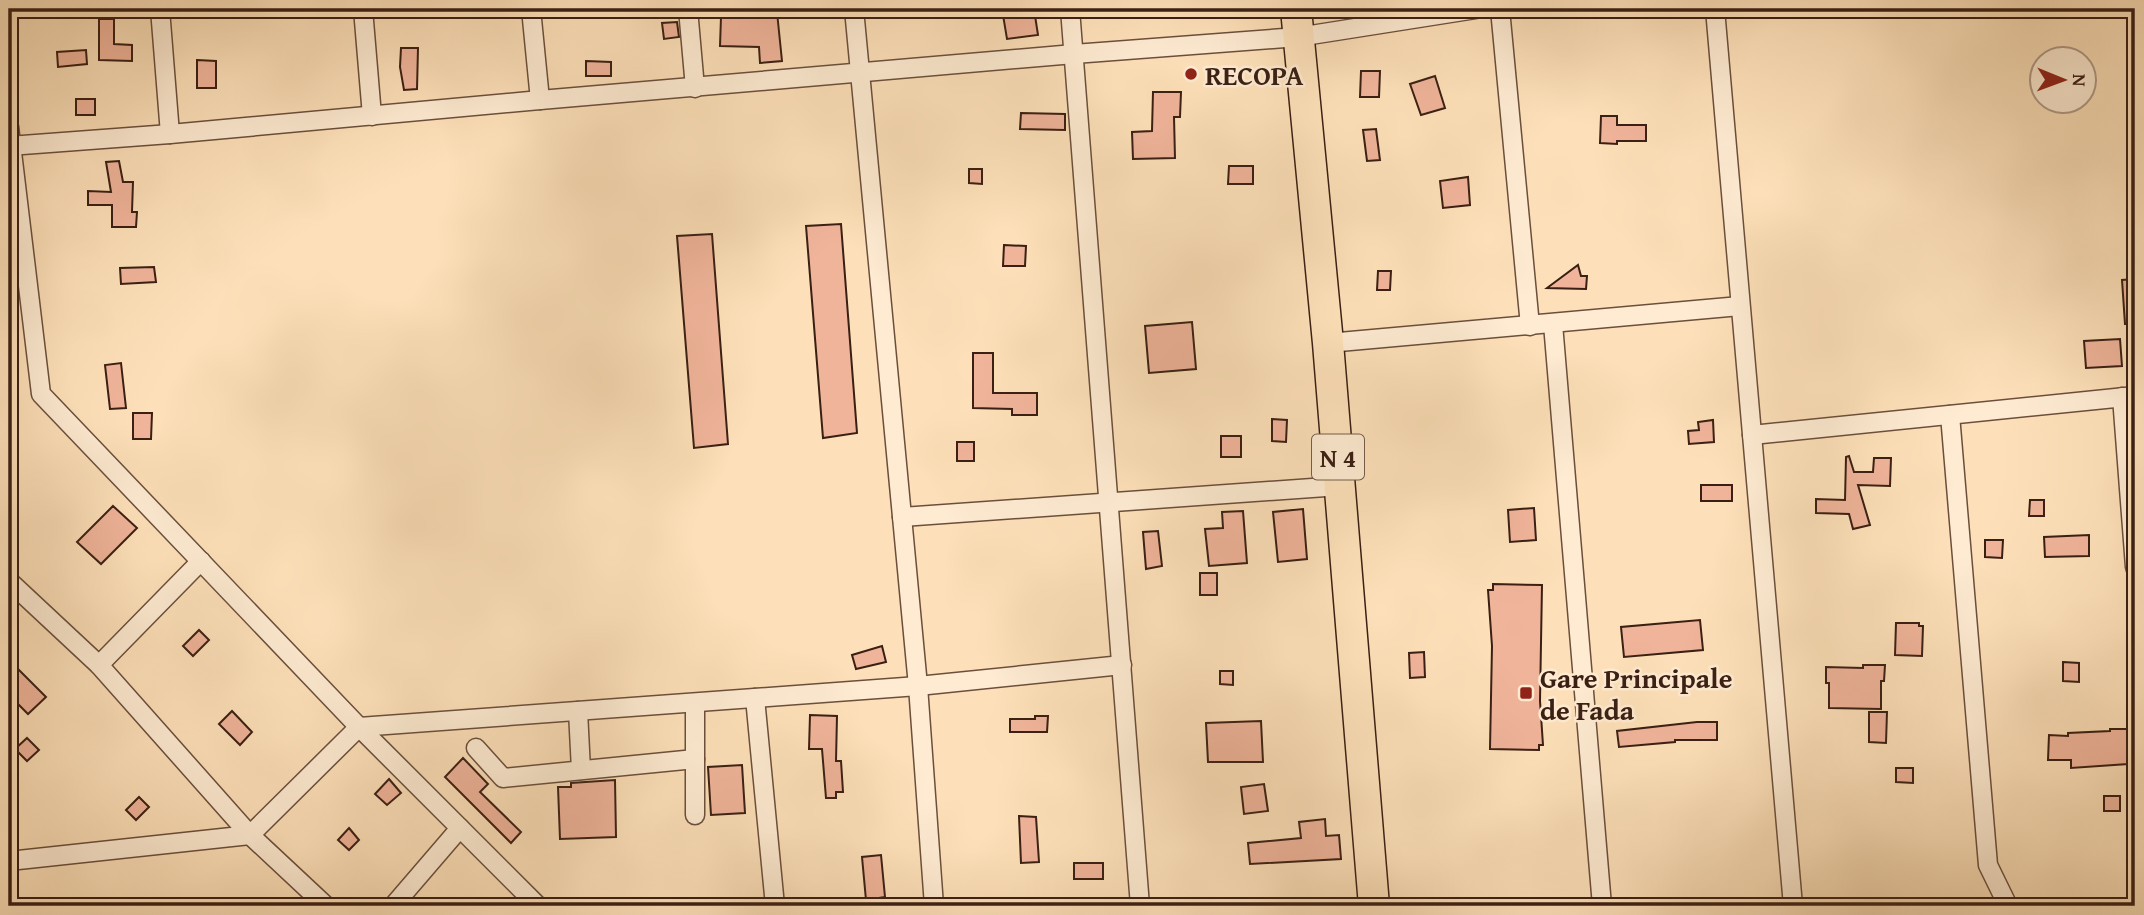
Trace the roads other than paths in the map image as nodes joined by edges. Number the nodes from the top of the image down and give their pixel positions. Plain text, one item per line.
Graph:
1 (160, 9) edge
2 (363, 9) edge
3 (531, 9) edge
4 (688, 9) edge
5 (854, 9) edge
6 (1070, 9) edge
7 (1476, 9) edge
8 (1500, 9) edge
9 (1715, 9) edge
10 (1297, 23) edge
11 (1074, 54) junction
12 (859, 73) junction
13 (695, 88) junction
14 (540, 100) junction
15 (372, 116) junction
16 (9, 127) edge
17 (170, 134) junction
18 (10, 146) edge
19 (1740, 306) junction
20 (1553, 324) junction
21 (1530, 326) junction
22 (1328, 343) junction
23 (2128, 396) edge
24 (1950, 415) junction
25 (1752, 435) junction
26 (1340, 486) junction
27 (1110, 503) junction
28 (902, 517) junction
29 (201, 561) junction
30 (2135, 567) edge
31 (9, 581) edge
32 (99, 665) junction
33 (1122, 665) junction
34 (918, 687) junction
35 (755, 698) junction
36 (695, 703) junction
37 (578, 711) junction
38 (359, 727) junction
39 (476, 748) dead end
40 (695, 759) junction
41 (581, 770) junction
42 (695, 815) dead end
43 (460, 828) junction
44 (250, 835) junction
45 (9, 861) edge
46 (326, 906) edge
47 (393, 906) edge
48 (538, 906) edge
49 (775, 906) edge
50 (934, 906) edge
51 (1140, 906) edge
52 (1374, 906) edge
53 (1602, 906) edge
54 (1793, 906) edge
55 (2008, 906) edge

1 - 17 street
2 - 15 street
3 - 14 street
4 - 13 street
5 - 12 street
6 - 11 street
7 - 10 street
8 - 21 street
9 - 19 street
10 - 11 street
10 - 22 highway, N 4
11 - 12 street
11 - 27 street
12 - 13 street
12 - 28 street
13 - 14 street
14 - 15 street
15 - 17 street
16 - 18 street
17 - 18 street
18 - 29 street
19 - 20 street
19 - 25 street
20 - 21 street
20 - 53 street
21 - 22 street
22 - 26 highway, N 4
23 - 24 street
23 - 30 street
24 - 25 street
24 - 55 street
25 - 54 street
26 - 27 street
26 - 52 highway, N 4
27 - 28 street
27 - 33 street
28 - 34 street
29 - 32 street
29 - 38 street
31 - 32 street
32 - 44 street
33 - 34 street
33 - 51 street
34 - 35 street
34 - 50 street
35 - 36 street
35 - 49 street
36 - 37 street
36 - 40 street
37 - 38 street
37 - 41 street
38 - 43 street
38 - 44 street
39 - 41 street
40 - 41 street
40 - 42 street
43 - 47 street
43 - 48 street
44 - 45 street
44 - 46 street

